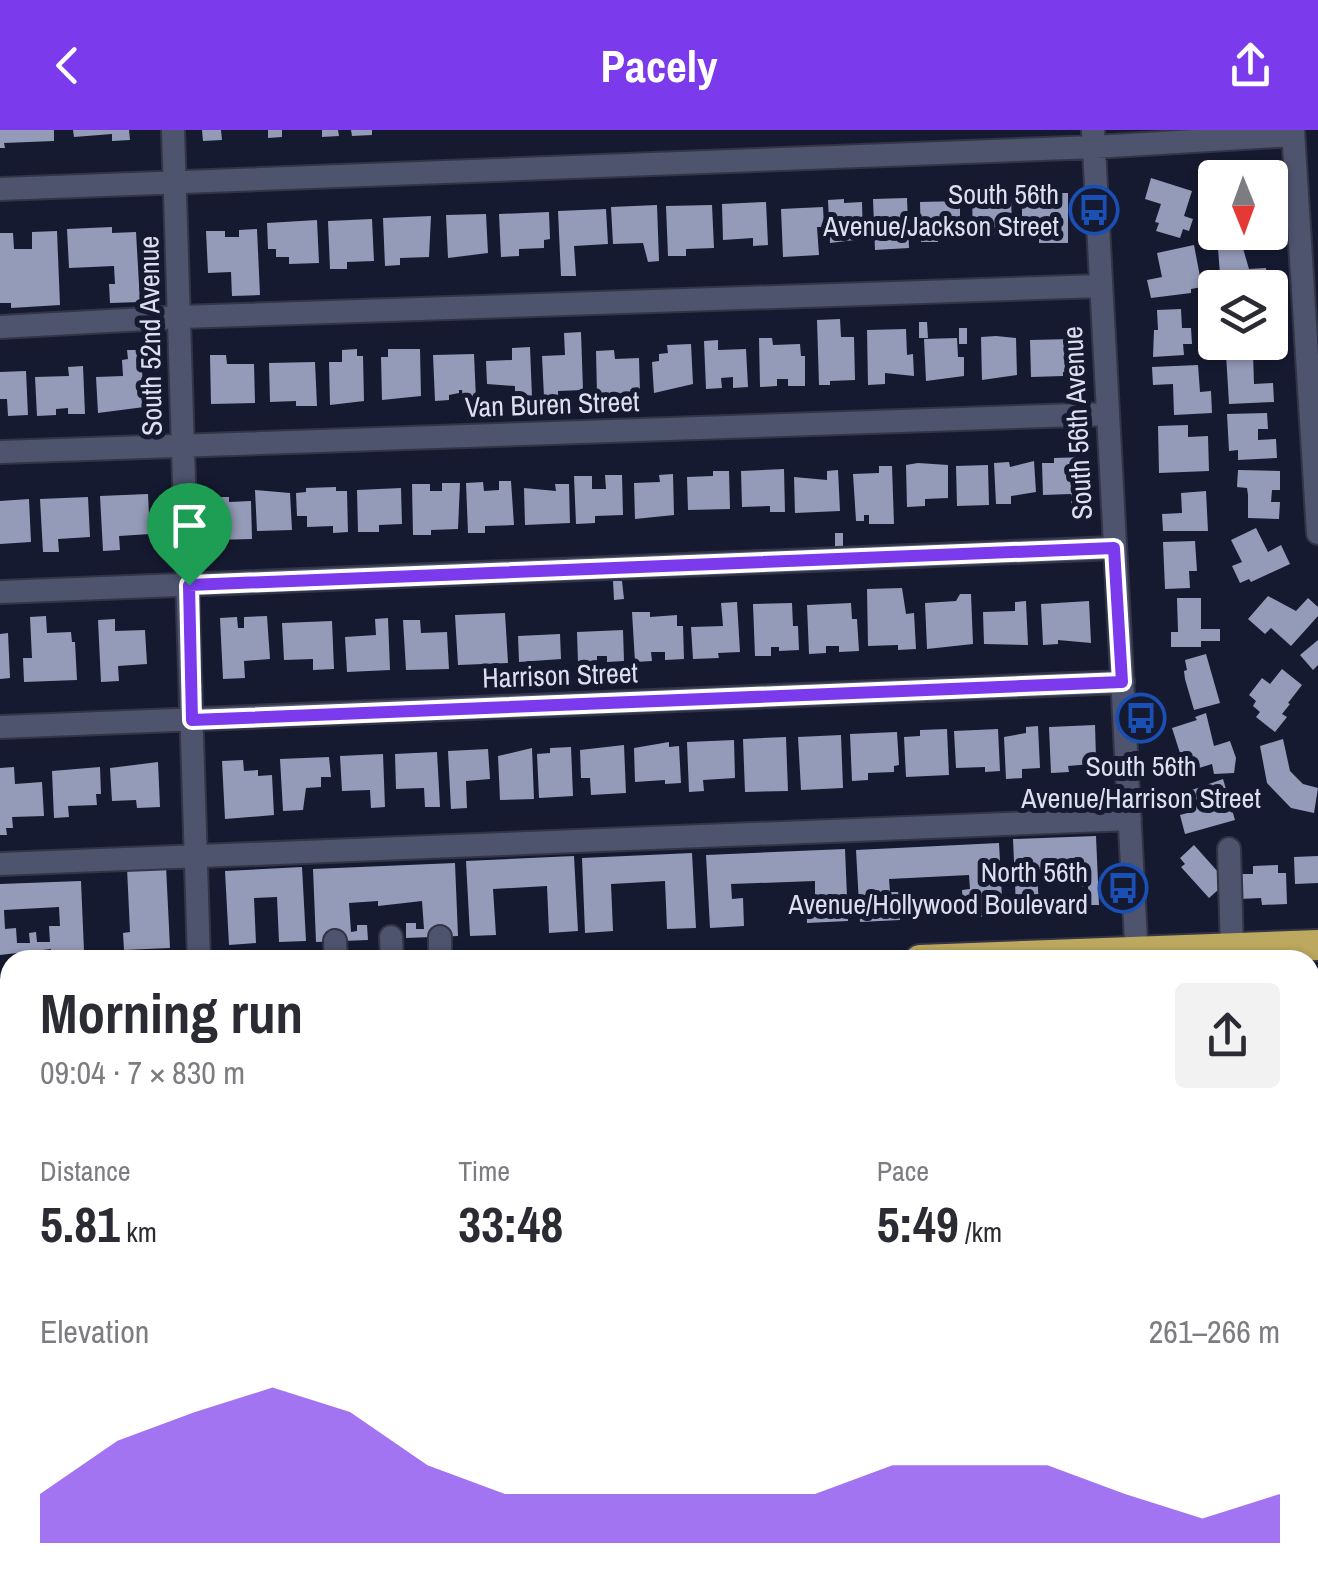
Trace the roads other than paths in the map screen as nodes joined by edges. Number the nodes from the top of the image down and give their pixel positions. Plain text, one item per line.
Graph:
1 (173, 130) edge
2 (1293, 132) edge
3 (1094, 138) edge
4 (175, 182) junction
5 (0, 190) edge
6 (1100, 286) junction
7 (181, 317) junction
8 (0, 326) edge
9 (1106, 414) junction
10 (182, 448) junction
11 (0, 452) edge
12 (1318, 534) edge
13 (1114, 548) junction
14 (189, 585) junction
15 (0, 592) edge
16 (1122, 682) junction
17 (192, 720) junction
18 (0, 727) edge
19 (1130, 818) junction
20 (1229, 849) dead end
21 (196, 854) junction
22 (0, 864) edge
23 (1318, 944) edge
24 (1232, 948) junction
25 (199, 950) edge
26 (1137, 950) edge
27 (1208, 950) edge

1 - 4 street, South 52nd Avenue
2 - 3 street
2 - 12 street
3 - 4 street
3 - 6 street, South 56th Avenue
4 - 5 street
4 - 7 street, South 52nd Avenue
6 - 7 street
6 - 9 street, South 56th Avenue
7 - 8 street
7 - 10 street, South 52nd Avenue
9 - 10 street, Van Buren Street
9 - 13 street, South 56th Avenue
10 - 11 street, Van Buren Street
10 - 14 street, South 52nd Avenue
13 - 14 street
13 - 16 street, South 56th Avenue
14 - 15 street
14 - 17 street, South 52nd Avenue
16 - 17 street, Harrison Street
16 - 19 street, South 56th Avenue
17 - 18 street, Harrison Street
17 - 21 street, South 52nd Avenue
19 - 21 street
19 - 26 street, South 56th Avenue
20 - 24 street
21 - 22 street
21 - 25 street, South 52nd Avenue
23 - 24 highway
24 - 27 highway

